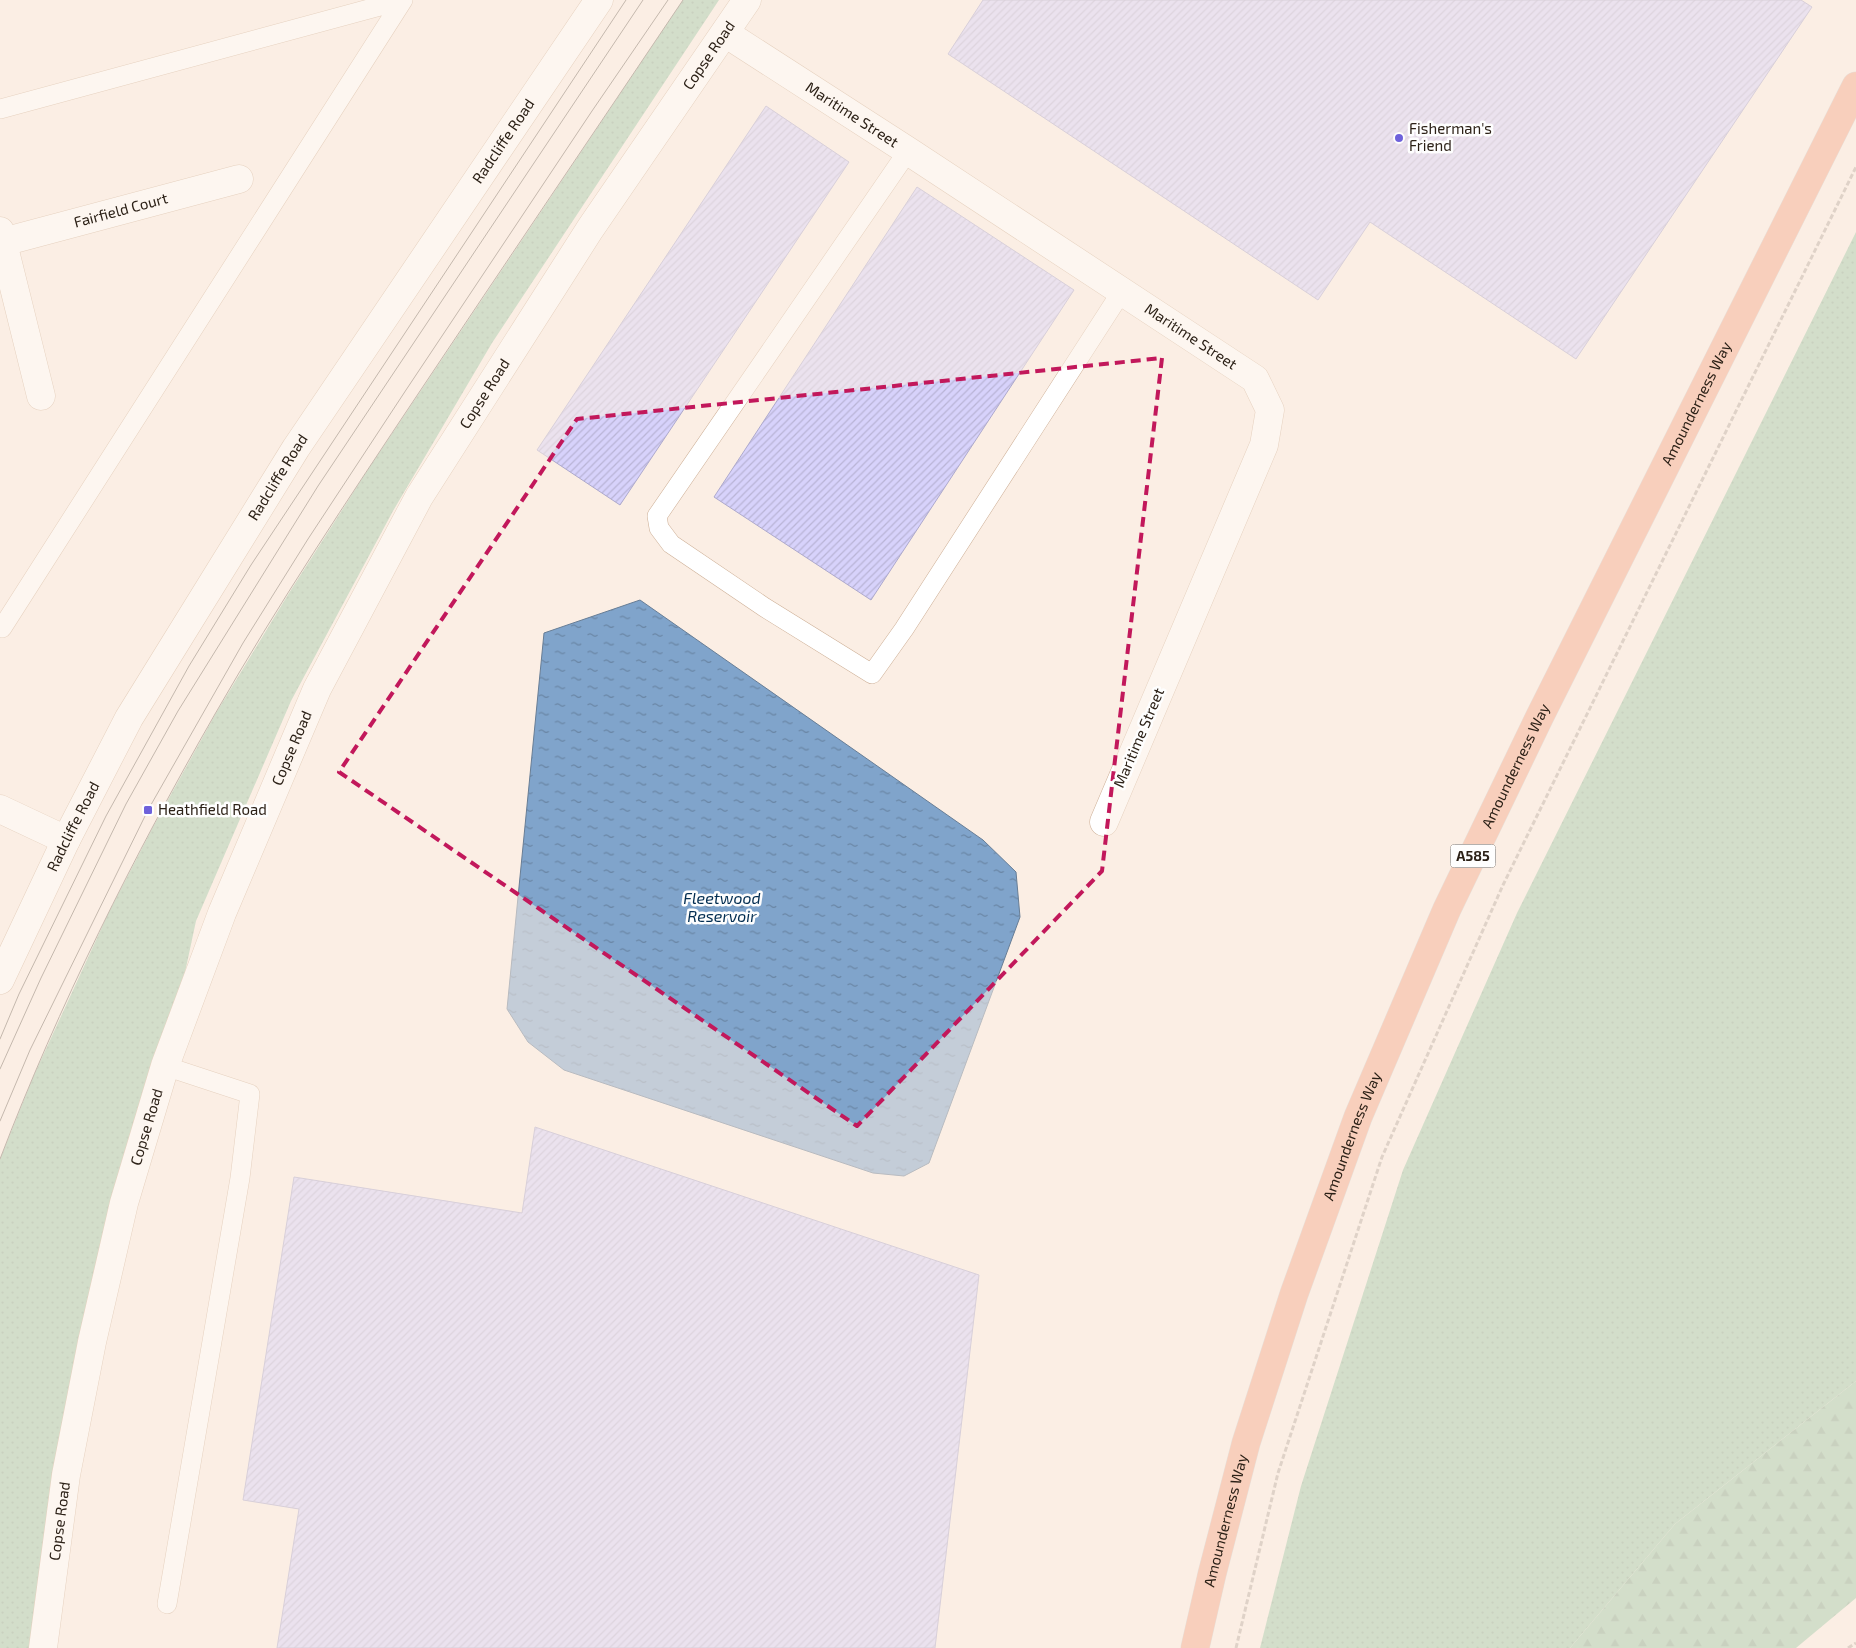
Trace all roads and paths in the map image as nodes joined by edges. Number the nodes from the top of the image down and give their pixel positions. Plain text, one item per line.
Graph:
1 (403, 0) edge
2 (599, 0) edge
3 (747, 0) edge
4 (725, 33) junction
5 (1856, 86) edge
6 (0, 109) edge
7 (908, 150) junction
8 (1856, 167) edge
9 (239, 179) dead end
10 (2, 237) edge
11 (1122, 291) junction
12 (41, 396) dead end
13 (0, 627) edge
14 (0, 809) edge
15 (1104, 822) dead end
16 (66, 840) junction
17 (0, 980) edge
18 (165, 1066) junction
19 (167, 1604) dead end
20 (1856, 1643) edge
21 (43, 1648) edge
22 (1195, 1648) edge
23 (1236, 1648) edge
24 (1848, 1648) edge

1 - 6 lane
1 - 13 lane
2 - 16 street, Radcliffe Road
3 - 4 street, Copse Road
4 - 7 street, Maritime Street
4 - 18 street, Copse Road
5 - 22 highway, Amounderness Way / A585
7 - 11 street, Maritime Street
7 - 11 lane
8 - 23 path
9 - 10 street, Fairfield Court
10 - 12 street, Fairfield Court
11 - 15 street, Maritime Street
14 - 16 street
16 - 17 street, Radcliffe Road
18 - 19 lane
18 - 21 street, Copse Road
20 - 24 path

